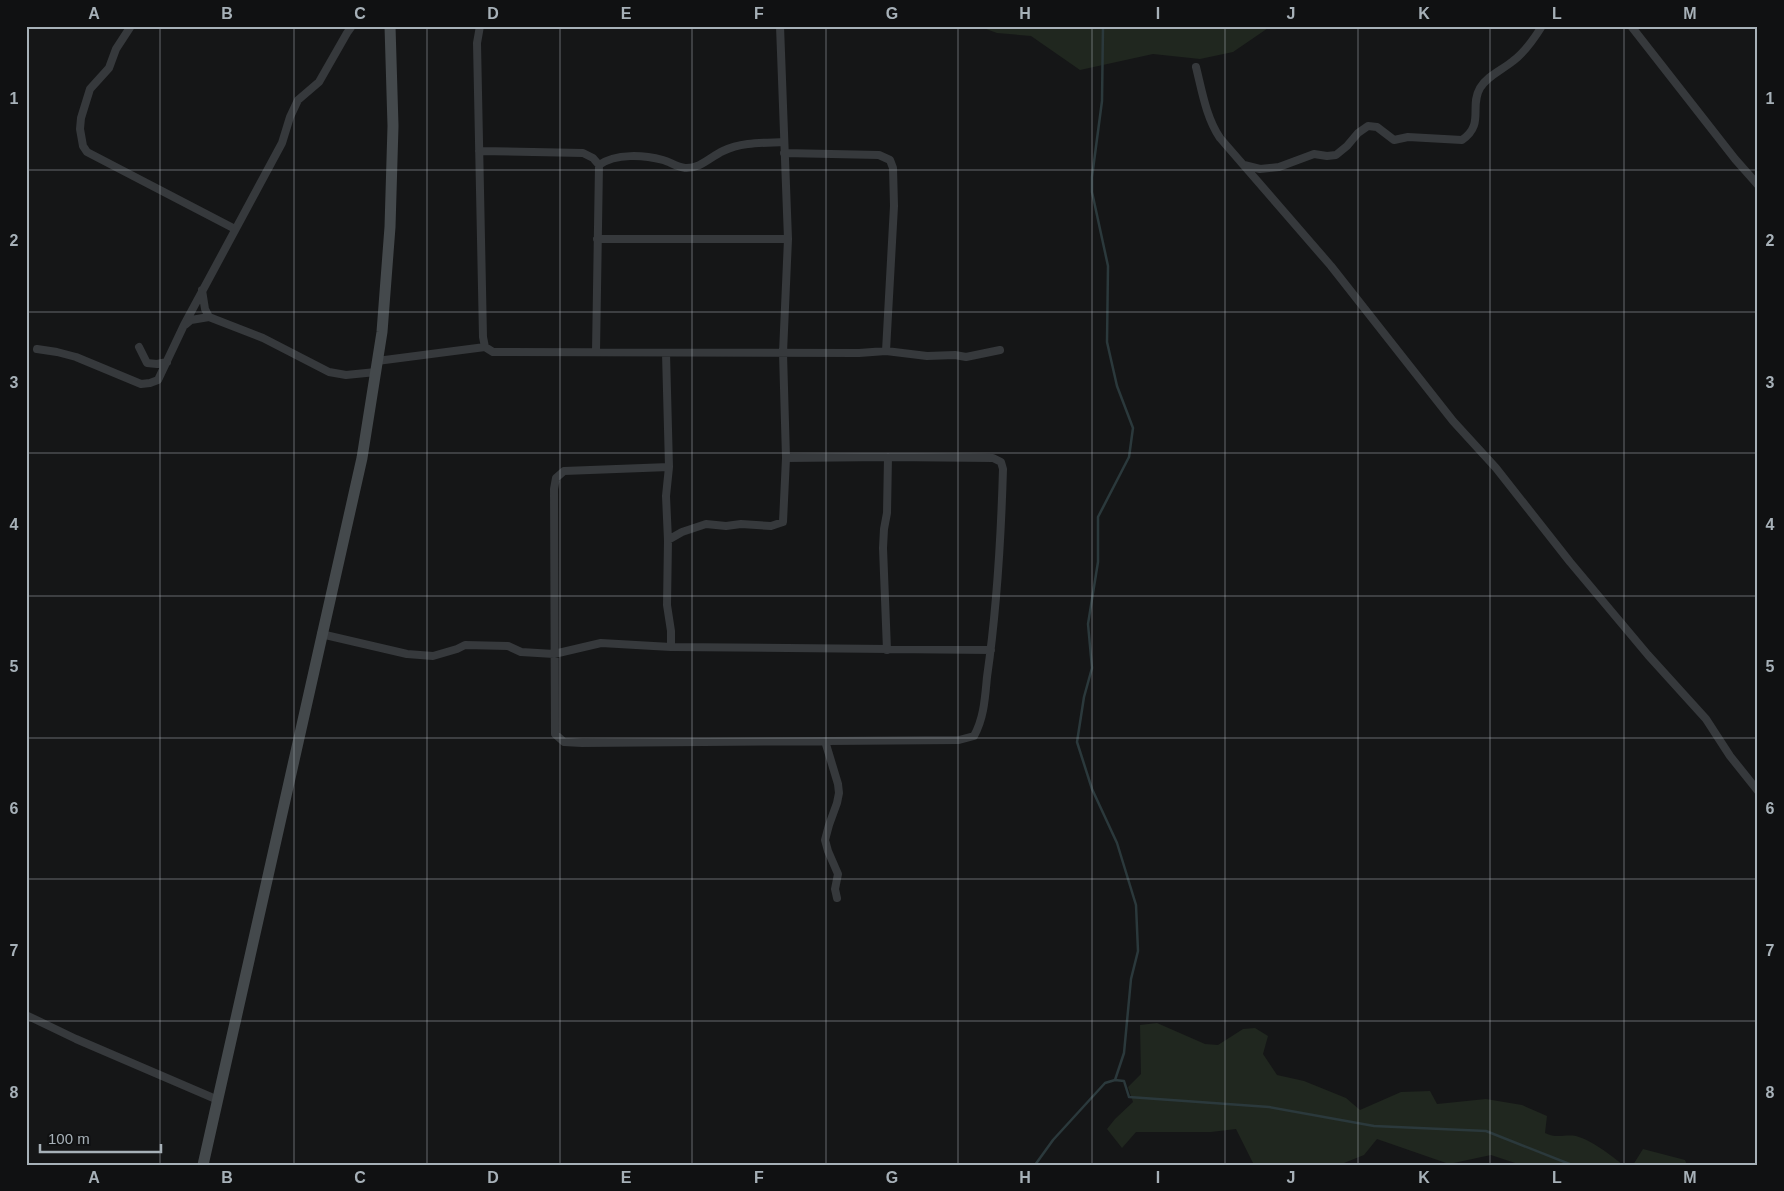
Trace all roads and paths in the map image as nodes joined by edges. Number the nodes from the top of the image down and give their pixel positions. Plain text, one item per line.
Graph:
1 (131, 26) edge
2 (352, 26) edge
3 (390, 26) edge
4 (480, 26) edge
5 (780, 26) edge
6 (1542, 26) edge
7 (1631, 26) edge
8 (1196, 67) dead end
9 (784, 142) junction
10 (479, 151) junction
11 (784, 153) junction
12 (599, 165) junction
13 (1244, 165) junction
14 (1758, 185) edge
15 (235, 229) junction
16 (597, 239) junction
17 (788, 239) junction
18 (202, 290) junction
19 (209, 317) junction
20 (184, 325) junction
21 (139, 347) dead end
22 (485, 347) junction
23 (37, 349) dead end
24 (1000, 350) dead end
25 (886, 351) junction
26 (596, 352) junction
27 (666, 353) junction
28 (783, 353) junction
29 (166, 362) junction
30 (376, 366) junction
31 (888, 457) junction
32 (786, 458) junction
33 (669, 467) junction
34 (668, 540) junction
35 (322, 634) junction
36 (671, 647) junction
37 (887, 650) junction
38 (991, 650) junction
39 (554, 654) junction
40 (825, 741) junction
41 (1758, 791) edge
42 (837, 898) dead end
43 (26, 1015) edge
44 (218, 1100) junction
45 (203, 1165) edge

1 - 15 street
2 - 15 street
3 - 30 main road
4 - 10 street
5 - 9 street
6 - 13 street
7 - 14 street
8 - 13 street
9 - 11 street
9 - 12 street
10 - 12 street
10 - 22 street
11 - 17 street
11 - 25 street
12 - 16 street
13 - 41 street
15 - 18 street
16 - 17 street
16 - 26 street
17 - 28 street
18 - 19 street
18 - 20 street
19 - 20 street
19 - 30 street
20 - 29 street
21 - 29 street
22 - 26 street
22 - 30 street
23 - 29 street
24 - 25 street
25 - 28 street
26 - 27 street
27 - 28 street
27 - 33 street
28 - 32 street
30 - 35 main road
31 - 32 street
31 - 37 street
31 - 38 street
32 - 34 street
33 - 34 street
33 - 39 street
34 - 36 street
35 - 39 street
35 - 44 main road
36 - 37 street
36 - 39 street
37 - 38 street
38 - 40 street
39 - 40 street
40 - 42 street
43 - 44 street
44 - 45 main road

